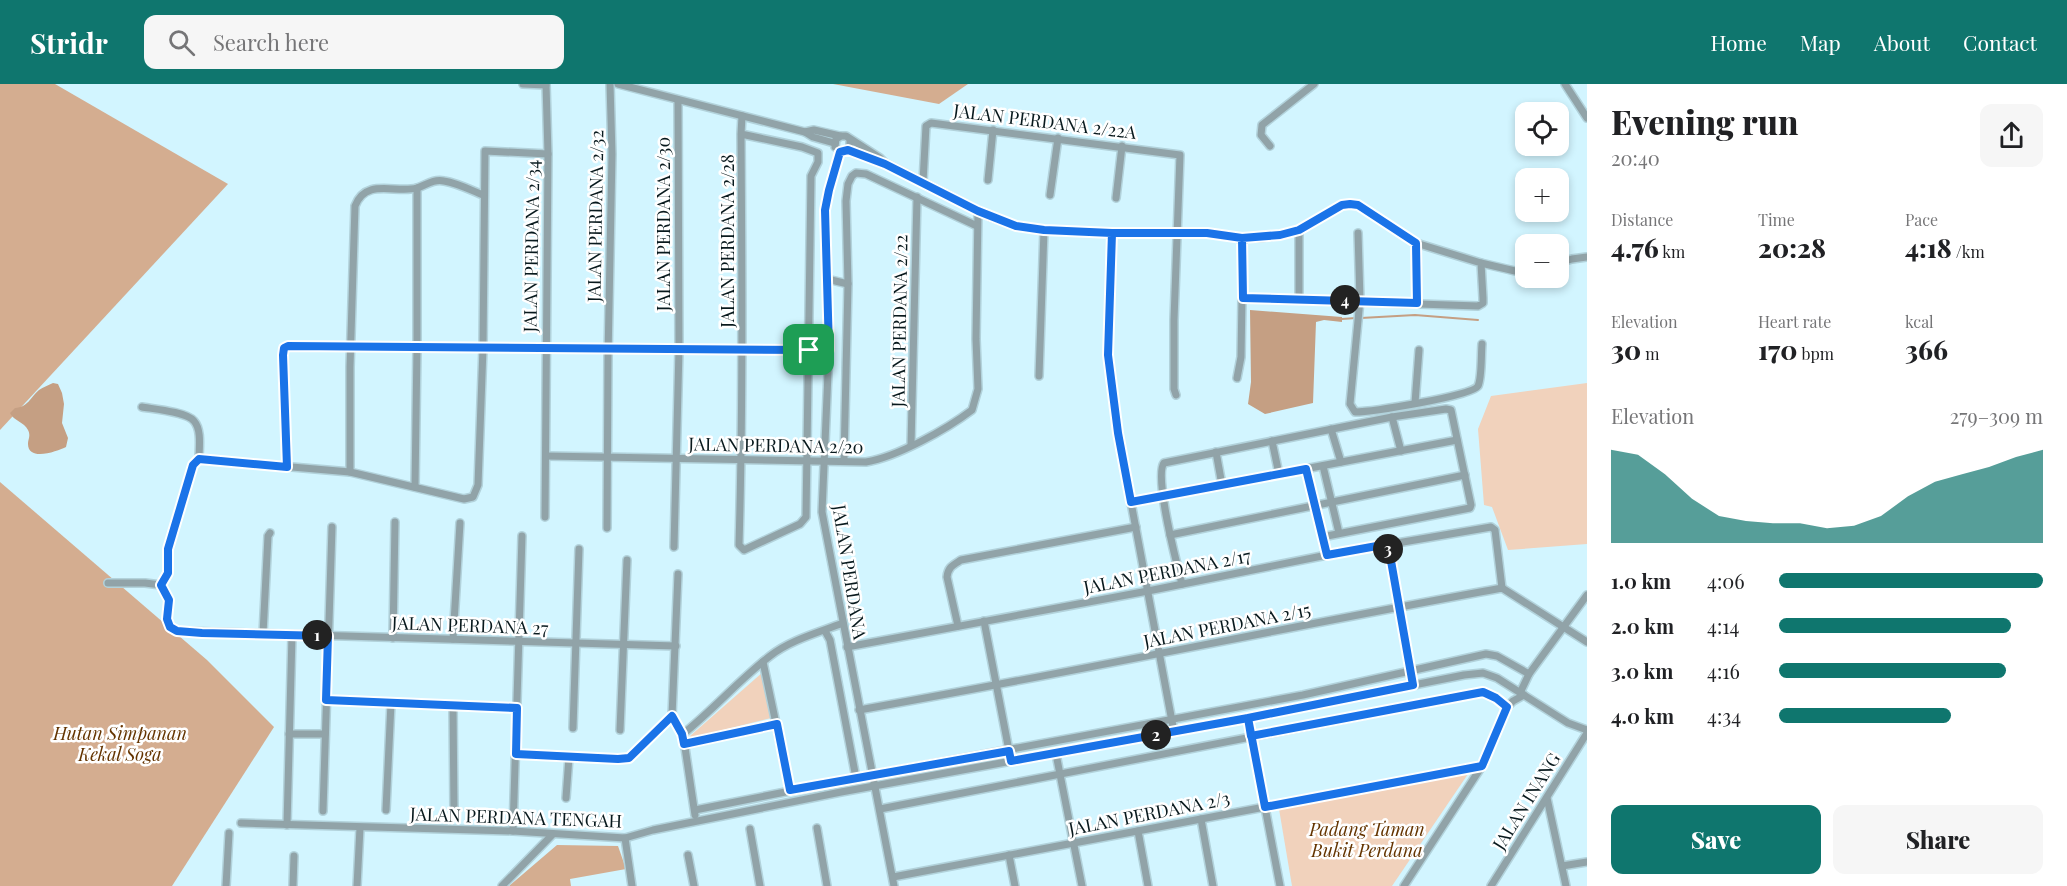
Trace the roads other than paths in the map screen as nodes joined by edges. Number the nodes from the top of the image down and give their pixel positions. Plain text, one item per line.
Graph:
1 (523, 84) edge
2 (610, 84) edge
3 (618, 84) edge
4 (1314, 84) edge
5 (1565, 84) edge
6 (546, 85) edge
7 (678, 100) junction
8 (742, 116) junction
9 (1587, 118) edge
10 (993, 130) junction
11 (805, 132) junction
12 (741, 134) junction
13 (841, 136) junction
14 (1058, 138) junction
15 (850, 140) junction
16 (834, 143) junction
17 (1122, 146) junction
18 (1270, 146) dead end
19 (844, 151) junction
20 (548, 154) junction
21 (885, 164) junction
22 (988, 180) dead end
23 (923, 182) junction
24 (417, 188) junction
25 (483, 195) junction
26 (1050, 195) dead end
27 (917, 197) junction
28 (1116, 198) dead end
29 (978, 211) junction
30 (977, 226) junction
31 (1044, 230) junction
32 (1299, 230) junction
33 (1112, 233) junction
34 (1176, 233) junction
35 (1358, 233) dead end
36 (1242, 238) junction
37 (1416, 243) junction
38 (1587, 257) edge
39 (1569, 260) edge
40 (1481, 263) junction
41 (1515, 271) edge
42 (827, 279) junction
43 (848, 284) junction
44 (1243, 298) junction
45 (1299, 298) junction
46 (1360, 300) junction
47 (1417, 303) junction
48 (1482, 344) dead end
49 (350, 346) junction
50 (417, 347) junction
51 (483, 348) junction
52 (545, 348) junction
53 (608, 348) junction
54 (743, 350) junction
55 (809, 350) junction
56 (829, 350) junction
57 (1419, 350) dead end
58 (678, 353) junction
59 (1039, 376) dead end
60 (1237, 378) dead end
61 (1176, 395) dead end
62 (1415, 403) junction
63 (142, 407) dead end
64 (1392, 417) junction
65 (1330, 429) junction
66 (1457, 440) junction
67 (1272, 441) junction
68 (911, 445) junction
69 (1401, 451) junction
70 (1216, 452) junction
71 (546, 456) junction
72 (608, 457) junction
73 (675, 458) junction
74 (199, 459) junction
75 (742, 459) junction
76 (807, 460) junction
77 (844, 460) junction
78 (824, 461) junction
79 (1341, 462) junction
80 (1323, 466) junction
81 (287, 467) junction
82 (1306, 469) junction
83 (350, 472) junction
84 (1279, 474) junction
85 (1465, 475) junction
86 (1221, 485) junction
87 (414, 487) junction
88 (1164, 496) junction
89 (1131, 502) junction
90 (1331, 502) junction
91 (1315, 506) junction
92 (545, 517) dead end
93 (395, 522) dead end
94 (460, 523) dead end
95 (332, 527) dead end
96 (1136, 527) junction
97 (607, 528) dead end
98 (270, 532) dead end
99 (1339, 533) junction
100 (1170, 535) junction
101 (522, 536) dead end
102 (1322, 537) junction
103 (1388, 544) junction
104 (674, 548) dead end
105 (579, 549) dead end
106 (1327, 555) junction
107 (627, 560) dead end
108 (678, 574) dead end
109 (108, 583) dead end
110 (1182, 584) junction
111 (161, 585) junction
112 (1502, 588) junction
113 (1148, 591) junction
114 (1587, 595) edge
115 (1399, 607) junction
116 (984, 621) junction
117 (843, 623) junction
118 (958, 626) junction
119 (1564, 628) junction
120 (825, 631) junction
121 (263, 634) junction
122 (292, 635) junction
123 (328, 636) junction
124 (393, 638) junction
125 (453, 639) junction
126 (520, 641) junction
127 (1587, 642) edge
128 (576, 643) junction
129 (624, 644) junction
130 (676, 646) junction
131 (847, 647) junction
132 (1160, 655) junction
133 (763, 662) junction
134 (1411, 671) junction
135 (1529, 674) junction
136 (1413, 685) junction
137 (996, 686) junction
138 (1522, 694) junction
139 (326, 700) junction
140 (391, 703) junction
141 (453, 705) junction
142 (1507, 707) junction
143 (517, 708) junction
144 (859, 710) junction
145 (672, 716) junction
146 (1248, 718) junction
147 (1172, 719) junction
148 (777, 724) junction
149 (573, 728) dead end
150 (620, 730) dead end
151 (1174, 732) junction
152 (1587, 732) edge
153 (289, 734) junction
154 (326, 734) junction
155 (682, 734) junction
156 (1251, 736) junction
157 (684, 744) junction
158 (1009, 751) junction
159 (516, 754) junction
160 (1056, 754) junction
161 (569, 757) junction
162 (1011, 761) junction
163 (1482, 766) junction
164 (1060, 774) junction
165 (873, 775) junction
166 (856, 778) junction
167 (875, 786) junction
168 (790, 790) junction
169 (567, 798) dead end
170 (1547, 798) junction
171 (1265, 807) junction
172 (880, 809) junction
173 (386, 810) dead end
174 (454, 810) dead end
175 (695, 810) junction
176 (323, 811) dead end
177 (1201, 819) junction
178 (697, 821) junction
179 (241, 823) dead end
180 (287, 825) junction
181 (360, 828) junction
182 (817, 828) dead end
183 (750, 829) dead end
184 (513, 831) junction
185 (1138, 831) junction
186 (228, 833) dead end
187 (553, 834) junction
188 (624, 838) junction
189 (1074, 842) junction
190 (687, 855) dead end
191 (1009, 855) junction
192 (294, 856) dead end
193 (1587, 862) edge
194 (1562, 867) junction
195 (893, 877) junction
196 (226, 886) edge
197 (293, 886) edge
198 (357, 886) edge
199 (502, 886) edge
200 (632, 886) edge
201 (694, 886) edge
202 (760, 886) edge
203 (827, 886) edge
204 (894, 886) edge
205 (1016, 886) edge
206 (1082, 886) edge
207 (1148, 886) edge
208 (1213, 886) edge
209 (1280, 886) edge
210 (1404, 886) edge
211 (1491, 886) edge
212 (1566, 886) edge

1 - 6 street
2 - 53 street, JALAN PERDANA 2/32
3 - 7 street
4 - 18 street
5 - 9 street
6 - 20 street, JALAN PERDANA 2/34
7 - 8 street
7 - 58 street, JALAN PERDANA 2/30
8 - 11 street
8 - 12 street, JALAN PERDANA 2/28
10 - 14 street, JALAN PERDANA 2/22A
10 - 22 street
10 - 23 street, JALAN PERDANA 2/22A
11 - 13 street
11 - 16 street
12 - 54 street, JALAN PERDANA 2/28
12 - 55 street
13 - 15 street
13 - 16 street
14 - 17 street, JALAN PERDANA 2/22A
14 - 26 street
15 - 19 street
15 - 21 street
16 - 19 street
17 - 28 street
17 - 34 street, JALAN PERDANA 2/22A
19 - 21 street
19 - 42 street, JALAN PERDANA
20 - 25 street
20 - 52 street, JALAN PERDANA 2/34
21 - 23 street
23 - 29 street
24 - 25 street
24 - 49 street
24 - 50 street
25 - 51 street
27 - 30 street
27 - 43 street
27 - 68 street, JALAN PERDANA 2/22
29 - 30 street, JALAN PERDANA 2/20
29 - 31 street
30 - 68 street, JALAN PERDANA 2/20
31 - 33 street
31 - 59 street
32 - 36 street
32 - 37 street
32 - 45 street
33 - 34 street
33 - 89 street
34 - 36 street
34 - 61 street
35 - 46 street
36 - 44 street
37 - 40 street
37 - 47 street
38 - 39 street
40 - 41 street
40 - 47 street
42 - 43 street
42 - 56 street, JALAN PERDANA
43 - 77 street
44 - 45 street
44 - 60 street
45 - 46 street
46 - 47 street
46 - 62 street
48 - 62 street
49 - 50 street
49 - 81 street
49 - 83 street
50 - 51 street
50 - 87 street
51 - 52 street
51 - 87 street
52 - 53 street
52 - 71 street, JALAN PERDANA 2/34
53 - 58 street
53 - 72 street, JALAN PERDANA 2/32
54 - 55 street
54 - 58 street
54 - 75 street, JALAN PERDANA 2/28
55 - 56 street
55 - 76 street
56 - 78 street, JALAN PERDANA
57 - 62 street
58 - 73 street, JALAN PERDANA 2/30
63 - 74 street
64 - 65 street
64 - 66 street
64 - 69 street
65 - 67 street
65 - 79 street
66 - 69 street
66 - 85 street
67 - 70 street
67 - 84 street
68 - 77 street, JALAN PERDANA 2/20
69 - 79 street
70 - 86 street
70 - 88 street
71 - 72 street, JALAN PERDANA 2/20
71 - 92 street, JALAN PERDANA 2/34
72 - 73 street, JALAN PERDANA 2/20
72 - 97 street
73 - 75 street, JALAN PERDANA 2/20
73 - 104 street, JALAN PERDANA 2/30
74 - 81 street
74 - 111 street
75 - 76 street, JALAN PERDANA 2/20
75 - 76 street, JALAN PERDANA 2/28
76 - 78 street, JALAN PERDANA 2/20
77 - 78 street, JALAN PERDANA 2/20
78 - 117 street, JALAN PERDANA
79 - 80 street
80 - 82 street
80 - 90 street
81 - 83 street
82 - 84 street
82 - 91 street
83 - 87 street
84 - 86 street
85 - 90 street
85 - 99 street
86 - 88 street
88 - 89 street
88 - 100 street
89 - 96 street
90 - 91 street
90 - 99 street
91 - 100 street
91 - 102 street
93 - 124 street
94 - 125 street
95 - 123 street
96 - 113 street
96 - 118 street
98 - 121 street
99 - 102 street
100 - 110 street
101 - 126 street
102 - 106 street
103 - 106 street, JALAN PERDANA 2/17
103 - 112 street, JALAN PERDANA 2/17
103 - 115 street
105 - 128 street
106 - 110 street, JALAN PERDANA 2/17
107 - 129 street
108 - 130 street
109 - 111 street
110 - 113 street, JALAN PERDANA 2/17
111 - 121 street, JALAN PERDANA 27
112 - 115 street, JALAN PERDANA 2/15
112 - 119 street
113 - 116 street, JALAN PERDANA 2/17
113 - 132 street
114 - 119 street
115 - 132 street, JALAN PERDANA 2/15
115 - 134 street
116 - 118 street, JALAN PERDANA 2/17
116 - 137 street
117 - 120 street
117 - 131 street, JALAN PERDANA
118 - 131 street, JALAN PERDANA 2/17
119 - 127 street
119 - 135 street
120 - 133 street
120 - 166 street
121 - 122 street, JALAN PERDANA 27
122 - 123 street, JALAN PERDANA 27
122 - 153 street
123 - 124 street, JALAN PERDANA 27
123 - 139 street
124 - 125 street, JALAN PERDANA 27
125 - 126 street, JALAN PERDANA 27
126 - 128 street, JALAN PERDANA 27
126 - 143 street
128 - 129 street, JALAN PERDANA 27
128 - 149 street
129 - 130 street, JALAN PERDANA 27
129 - 150 street
130 - 145 street
131 - 144 street, JALAN PERDANA
132 - 137 street, JALAN PERDANA 2/15
132 - 147 street
133 - 148 street
133 - 155 street
134 - 135 street
134 - 136 street
134 - 147 street
135 - 138 street
136 - 138 street, JALAN PERDANA TENGAH
136 - 146 street, JALAN PERDANA TENGAH
137 - 144 street, JALAN PERDANA 2/15
137 - 158 street
138 - 142 street
138 - 152 street, JALAN PERDANA TENGAH
139 - 140 street
139 - 154 street
140 - 141 street
140 - 173 street
141 - 143 street
141 - 174 street
142 - 156 street
142 - 163 street
143 - 159 street
144 - 165 street, JALAN PERDANA
145 - 155 street
145 - 161 street
146 - 151 street, JALAN PERDANA TENGAH
146 - 156 street
147 - 151 street
147 - 158 street
148 - 157 street
148 - 168 street
151 - 160 street, JALAN PERDANA TENGAH
152 - 170 street, JALAN INANG
153 - 154 street
153 - 180 street
154 - 176 street
155 - 157 street
156 - 164 street
156 - 171 street
157 - 175 street
158 - 162 street
158 - 165 street
159 - 161 street
159 - 184 street
160 - 162 street, JALAN PERDANA TENGAH
160 - 164 street
161 - 169 street
162 - 167 street, JALAN PERDANA TENGAH
163 - 171 street, JALAN PERDANA 2/3
163 - 210 street
164 - 172 street
164 - 189 street
165 - 166 street
165 - 167 street, JALAN PERDANA
166 - 168 street
167 - 172 street, JALAN PERDANA
167 - 178 street, JALAN PERDANA TENGAH
168 - 175 street
170 - 194 street
170 - 211 street, JALAN INANG
171 - 177 street, JALAN PERDANA 2/3
171 - 209 street
172 - 195 street, JALAN PERDANA
175 - 178 street
177 - 185 street, JALAN PERDANA 2/3
177 - 208 street
178 - 188 street, JALAN PERDANA TENGAH
179 - 180 street, JALAN PERDANA TENGAH
180 - 181 street, JALAN PERDANA TENGAH
181 - 184 street, JALAN PERDANA TENGAH
181 - 198 street
182 - 203 street
183 - 202 street
184 - 187 street, JALAN PERDANA TENGAH
185 - 189 street, JALAN PERDANA 2/3
185 - 207 street
186 - 196 street
187 - 188 street, JALAN PERDANA TENGAH
187 - 199 street
188 - 200 street
189 - 191 street, JALAN PERDANA 2/3
189 - 206 street
190 - 201 street
191 - 195 street, JALAN PERDANA 2/3
191 - 205 street
192 - 197 street
193 - 194 street
194 - 212 street
195 - 204 street, JALAN PERDANA

